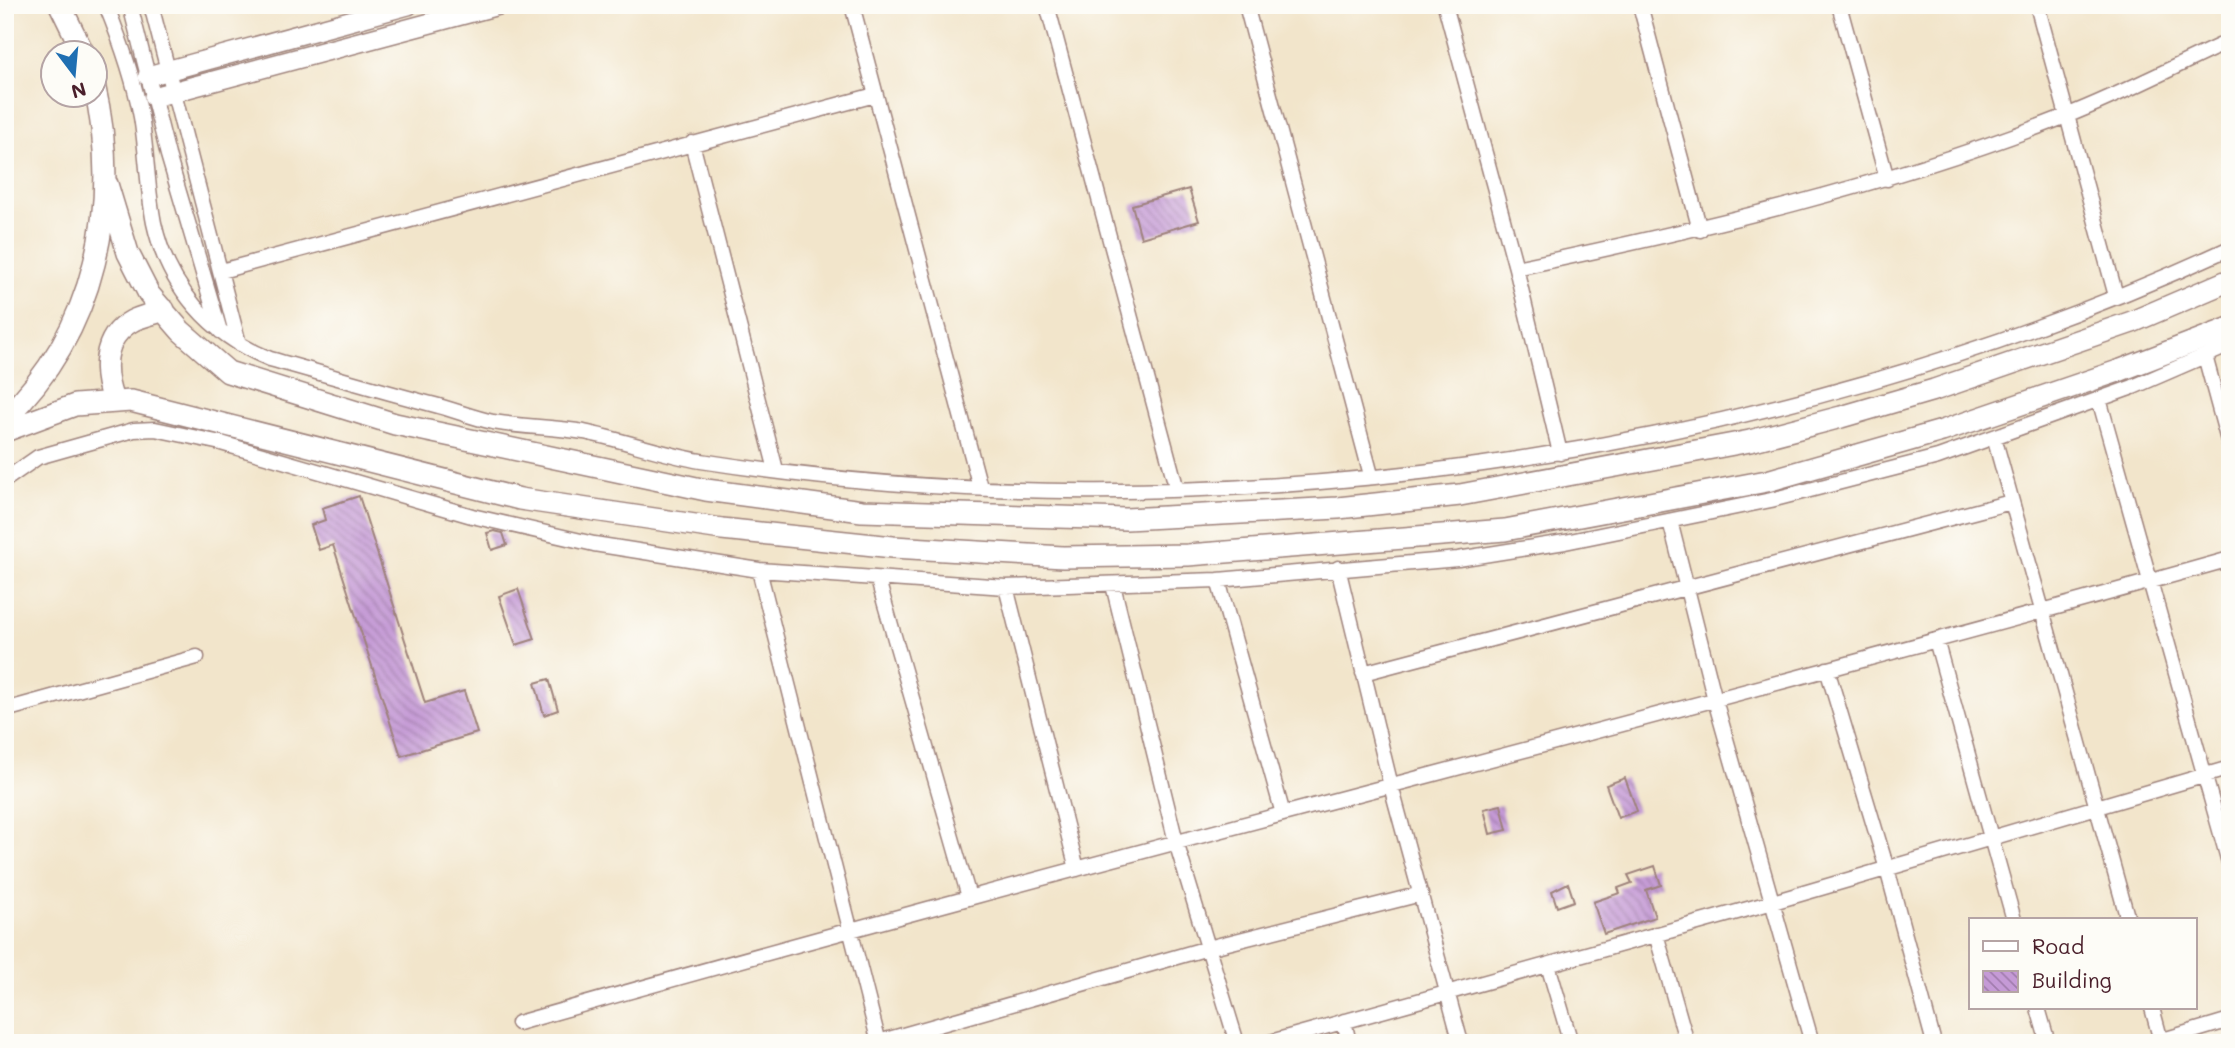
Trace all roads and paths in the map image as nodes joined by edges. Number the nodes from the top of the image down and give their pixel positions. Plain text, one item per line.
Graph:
1 (61, 5) edge
2 (106, 5) edge
3 (130, 5) edge
4 (150, 5) edge
5 (408, 5) edge
6 (498, 5) edge
7 (852, 5) edge
8 (1047, 5) edge
9 (1246, 5) edge
10 (1445, 5) edge
11 (1640, 5) edge
12 (1839, 5) edge
13 (2037, 5) edge
14 (76, 38) edge
15 (2230, 41) edge
16 (168, 71) junction
17 (148, 76) junction
18 (174, 91) junction
19 (875, 95) junction
20 (153, 97) junction
21 (99, 108) edge
22 (2067, 116) junction
23 (692, 143) junction
24 (1887, 179) junction
25 (107, 184) junction
26 (1700, 230) junction
27 (2230, 248) edge
28 (1516, 268) junction
29 (221, 271) junction
30 (2230, 280) edge
31 (2116, 296) junction
32 (164, 310) junction
33 (2230, 328) edge
34 (220, 331) junction
35 (239, 344) junction
36 (2230, 345) edge
37 (2205, 356) junction
38 (2099, 399) junction
39 (113, 401) junction
40 (5, 418) edge
41 (5, 431) edge
42 (1994, 438) junction
43 (2230, 448) edge
44 (1560, 453) junction
45 (776, 470) junction
46 (1371, 475) junction
47 (5, 480) edge
48 (980, 487) junction
49 (1177, 490) junction
50 (2011, 502) junction
51 (1670, 521) junction
52 (2230, 559) edge
53 (1338, 568) junction
54 (759, 570) junction
55 (878, 580) junction
56 (1218, 580) junction
57 (2150, 581) junction
58 (1113, 585) junction
59 (1006, 587) junction
60 (1687, 588) junction
61 (2040, 611) junction
62 (1936, 640) junction
63 (197, 657) dead end
64 (1827, 669) junction
65 (1363, 673) junction
66 (1715, 700) junction
67 (5, 710) edge
68 (2230, 768) edge
69 (2205, 777) junction
70 (1391, 786) junction
71 (2098, 808) junction
72 (1283, 814) junction
73 (1992, 838) junction
74 (1176, 842) junction
75 (2230, 866) edge
76 (1077, 869) junction
77 (1887, 869) junction
78 (1421, 894) junction
79 (969, 898) junction
80 (1773, 902) junction
81 (2013, 918) edge
82 (2127, 918) edge
83 (848, 929) junction
84 (1656, 934) junction
85 (1208, 948) junction
86 (1548, 965) junction
87 (1448, 992) junction
88 (2039, 1010) edge
89 (2152, 1010) edge
90 (2230, 1020) edge
91 (1344, 1021) junction
92 (518, 1023) dead end
93 (878, 1042) edge
94 (2157, 1042) edge
95 (1237, 1043) edge
96 (1267, 1043) edge
97 (1349, 1043) edge
98 (1461, 1043) edge
99 (1571, 1043) edge
100 (1687, 1043) edge
101 (1812, 1043) edge
102 (1934, 1043) edge
103 (2048, 1043) edge

1 - 14 main road
2 - 34 street
3 - 17 street
4 - 16 street
5 - 16 street
6 - 18 street
7 - 19 street
8 - 49 street
9 - 46 street
10 - 28 street
11 - 26 street
12 - 24 street
13 - 22 street
15 - 22 street
16 - 17 street
16 - 18 street
17 - 20 street
18 - 20 street
18 - 29 street
19 - 23 street
19 - 48 street
20 - 34 street
21 - 25 main road
22 - 24 street
22 - 31 street
23 - 29 street
23 - 45 street
24 - 26 street
25 - 32 main road
25 - 40 main road
26 - 28 street
27 - 31 street
28 - 44 street
29 - 35 street
30 - 32 main road
31 - 44 street
32 - 39 main road
33 - 39 main road
34 - 35 street
35 - 45 street
36 - 37 street
37 - 38 street
37 - 43 street
38 - 42 street
38 - 57 street
39 - 41 main road
42 - 50 street
42 - 51 street
44 - 46 street
45 - 48 street
46 - 49 street
47 - 54 street
48 - 49 street
50 - 60 street
50 - 61 street
51 - 53 street
51 - 60 street
52 - 57 street
53 - 56 street
53 - 65 street
54 - 55 street
54 - 83 street
55 - 59 street
55 - 79 street
56 - 58 street
56 - 72 street
57 - 61 street
57 - 69 street
58 - 59 street
58 - 74 street
59 - 76 street
60 - 65 street
60 - 66 street
61 - 62 street
61 - 71 street
62 - 64 street
62 - 73 street
63 - 67 street
64 - 66 street
64 - 77 street
65 - 70 street
66 - 70 street
66 - 80 street
68 - 69 street
69 - 71 street
69 - 75 street
70 - 72 street
70 - 78 street
71 - 73 street
71 - 82 street
72 - 74 street
73 - 77 street
73 - 81 street
74 - 76 street
74 - 85 street
76 - 79 street
77 - 80 street
77 - 102 street
78 - 85 street
78 - 87 street
79 - 83 street
80 - 84 street
80 - 101 street
83 - 92 street
83 - 93 street
84 - 86 street
84 - 100 street
85 - 93 street
85 - 95 street
86 - 87 street
86 - 99 street
87 - 91 street
87 - 98 street
88 - 103 street
89 - 94 street
90 - 94 street
91 - 96 street
91 - 97 street

